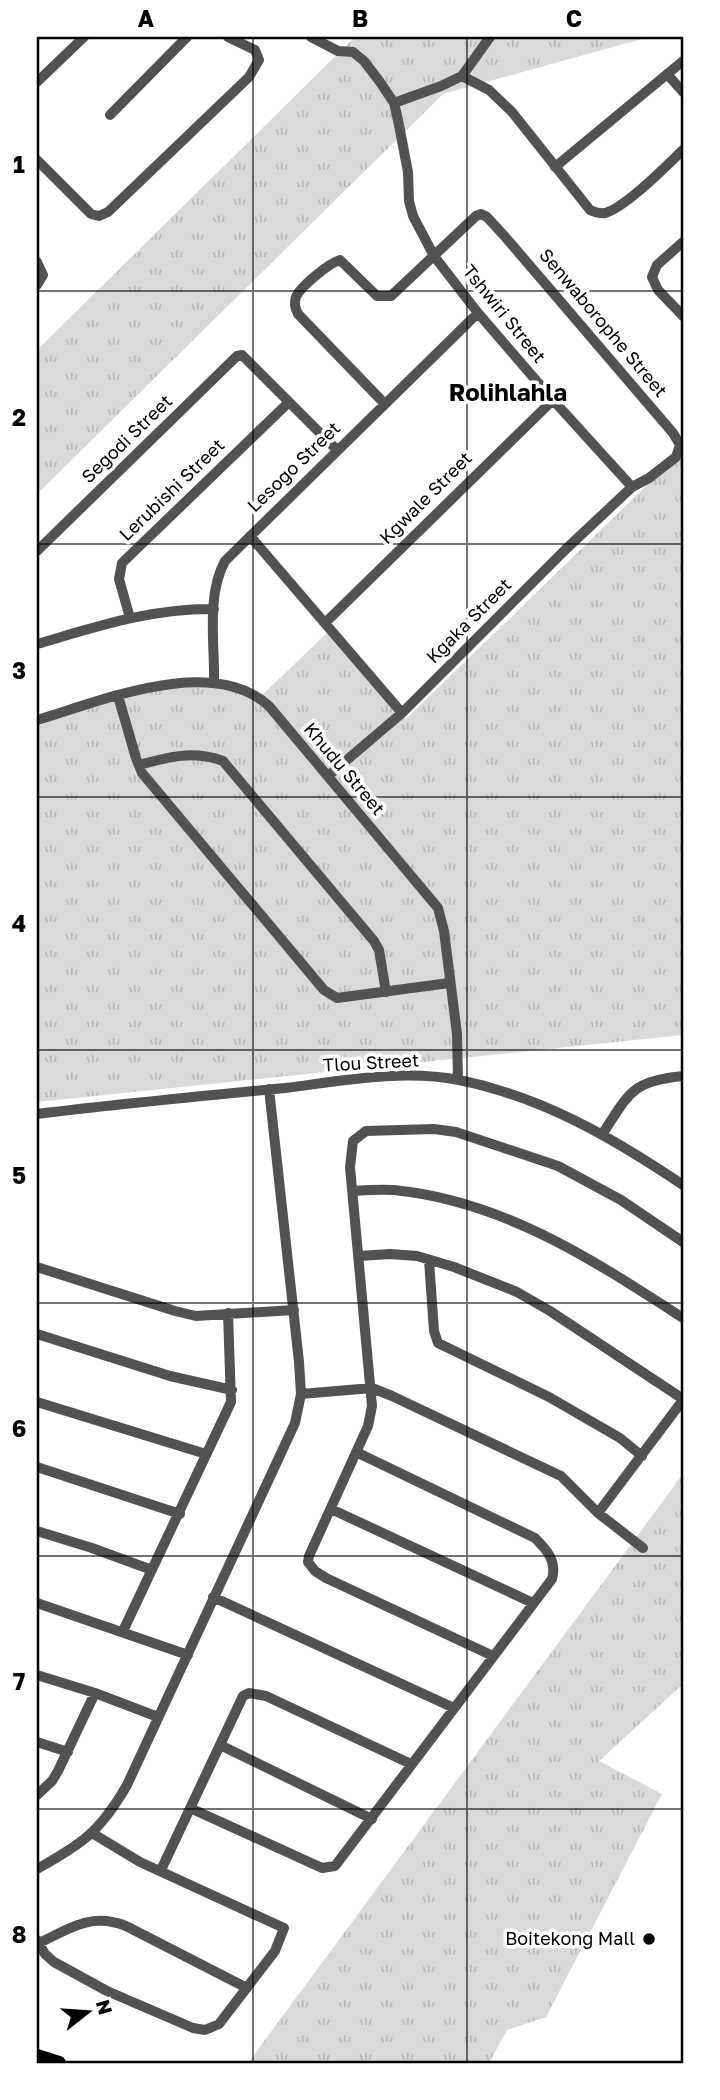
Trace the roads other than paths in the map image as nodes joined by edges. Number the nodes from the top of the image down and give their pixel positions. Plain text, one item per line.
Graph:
1 (85, 37) edge
2 (187, 37) edge
3 (228, 37) edge
4 (311, 37) edge
5 (490, 37) edge
6 (683, 61) edge
7 (667, 74) junction
8 (462, 76) junction
9 (37, 82) edge
10 (683, 92) edge
11 (394, 103) junction
12 (110, 115) dead end
13 (683, 150) edge
14 (37, 160) edge
15 (555, 167) junction
16 (683, 242) edge
17 (434, 256) junction
18 (37, 262) edge
19 (37, 285) edge
20 (478, 313) junction
21 (683, 316) edge
22 (553, 400) junction
23 (288, 403) junction
24 (384, 403) junction
25 (337, 450) junction
26 (632, 487) junction
27 (250, 536) junction
28 (37, 551) edge
29 (214, 609) junction
30 (131, 618) junction
31 (326, 622) junction
32 (37, 644) edge
33 (214, 683) junction
34 (118, 696) junction
35 (402, 713) junction
36 (37, 720) edge
37 (139, 765) junction
38 (328, 776) junction
39 (449, 983) junction
40 (386, 992) junction
41 (683, 1076) edge
42 (457, 1080) junction
43 (269, 1089) junction
44 (37, 1114) edge
45 (603, 1133) junction
46 (683, 1185) edge
47 (352, 1191) junction
48 (683, 1242) edge
49 (359, 1256) junction
50 (429, 1260) junction
51 (37, 1267) edge
52 (295, 1310) junction
53 (228, 1313) junction
54 (683, 1318) edge
55 (37, 1334) edge
56 (372, 1388) junction
57 (232, 1390) junction
58 (301, 1394) junction
59 (683, 1400) edge
60 (37, 1402) edge
61 (356, 1452) junction
62 (206, 1454) junction
63 (642, 1455) junction
64 (37, 1467) edge
65 (331, 1510) junction
66 (598, 1513) junction
67 (180, 1514) junction
68 (37, 1531) edge
69 (643, 1548) dead end
70 (152, 1570) junction
71 (214, 1597) junction
72 (37, 1603) edge
73 (533, 1603) junction
74 (123, 1631) junction
75 (188, 1655) junction
76 (493, 1656) junction
77 (37, 1675) edge
78 (95, 1693) junction
79 (454, 1708) junction
80 (158, 1717) junction
81 (37, 1742) edge
82 (220, 1745) junction
83 (68, 1752) junction
84 (411, 1763) junction
85 (37, 1795) edge
86 (190, 1808) junction
87 (372, 1819) junction
88 (92, 1833) junction
89 (37, 1869) edge
90 (161, 1870) junction
91 (37, 1942) edge
92 (247, 1988) junction
93 (37, 2056) edge
94 (59, 2063) edge

1 - 9 street
2 - 12 street
3 - 14 street
4 - 11 street
5 - 8 street
6 - 7 street
7 - 10 street
7 - 15 street
8 - 11 street
8 - 15 street
11 - 17 street, Tshwiri Street
13 - 15 street
16 - 21 street
17 - 20 street, Tshwiri Street
17 - 24 street
17 - 26 street, Senwaborophe Street
18 - 19 street
20 - 22 street, Tshwiri Street
20 - 24 street, Lesogo Street
22 - 26 street, Tshwiri Street
22 - 31 street, Kgwale Street
23 - 25 street
23 - 28 street, Segodi Street
23 - 30 street, Lerubishi Street
24 - 25 street, Lesogo Street
25 - 27 street, Lesogo Street
26 - 35 street, Kgaka Street
27 - 29 street, Lesogo Street
27 - 31 street
29 - 30 street
29 - 33 street, Lesogo Street
30 - 32 street
31 - 35 street
33 - 34 street, Khudu Street
33 - 38 street, Khudu Street
34 - 36 street, Khudu Street
34 - 37 street
35 - 38 street, Kgaka Street
37 - 40 street
37 - 40 street
38 - 39 street, Khudu Street
39 - 40 street
39 - 42 street, Khudu Street
41 - 45 street
42 - 43 street, Tlou Street
42 - 45 street, Tlou Street
43 - 44 street, Tlou Street
43 - 52 street
45 - 46 street, Tlou Street
47 - 48 street
47 - 49 street
47 - 54 street
49 - 50 street
49 - 56 street
50 - 59 street
50 - 63 street
51 - 53 street
52 - 53 street
52 - 58 street
53 - 57 street
55 - 57 street
56 - 58 street
56 - 61 street
56 - 66 street
57 - 62 street
58 - 71 street
59 - 63 street
60 - 62 street
61 - 65 street
61 - 73 street
62 - 67 street
63 - 66 street
64 - 67 street
65 - 73 street
65 - 76 street
66 - 69 street
67 - 70 street
68 - 70 street
70 - 74 street
71 - 75 street
71 - 79 street
72 - 74 street
73 - 76 street
74 - 75 street
75 - 80 street
76 - 79 street
77 - 78 street
78 - 80 street
78 - 83 street
79 - 84 street
80 - 88 street
81 - 83 street
82 - 84 street
82 - 86 street
82 - 87 street
83 - 85 street
84 - 87 street
86 - 87 street
86 - 90 street
88 - 89 street
88 - 90 street
90 - 92 street
91 - 92 street
91 - 92 street
93 - 94 main road

